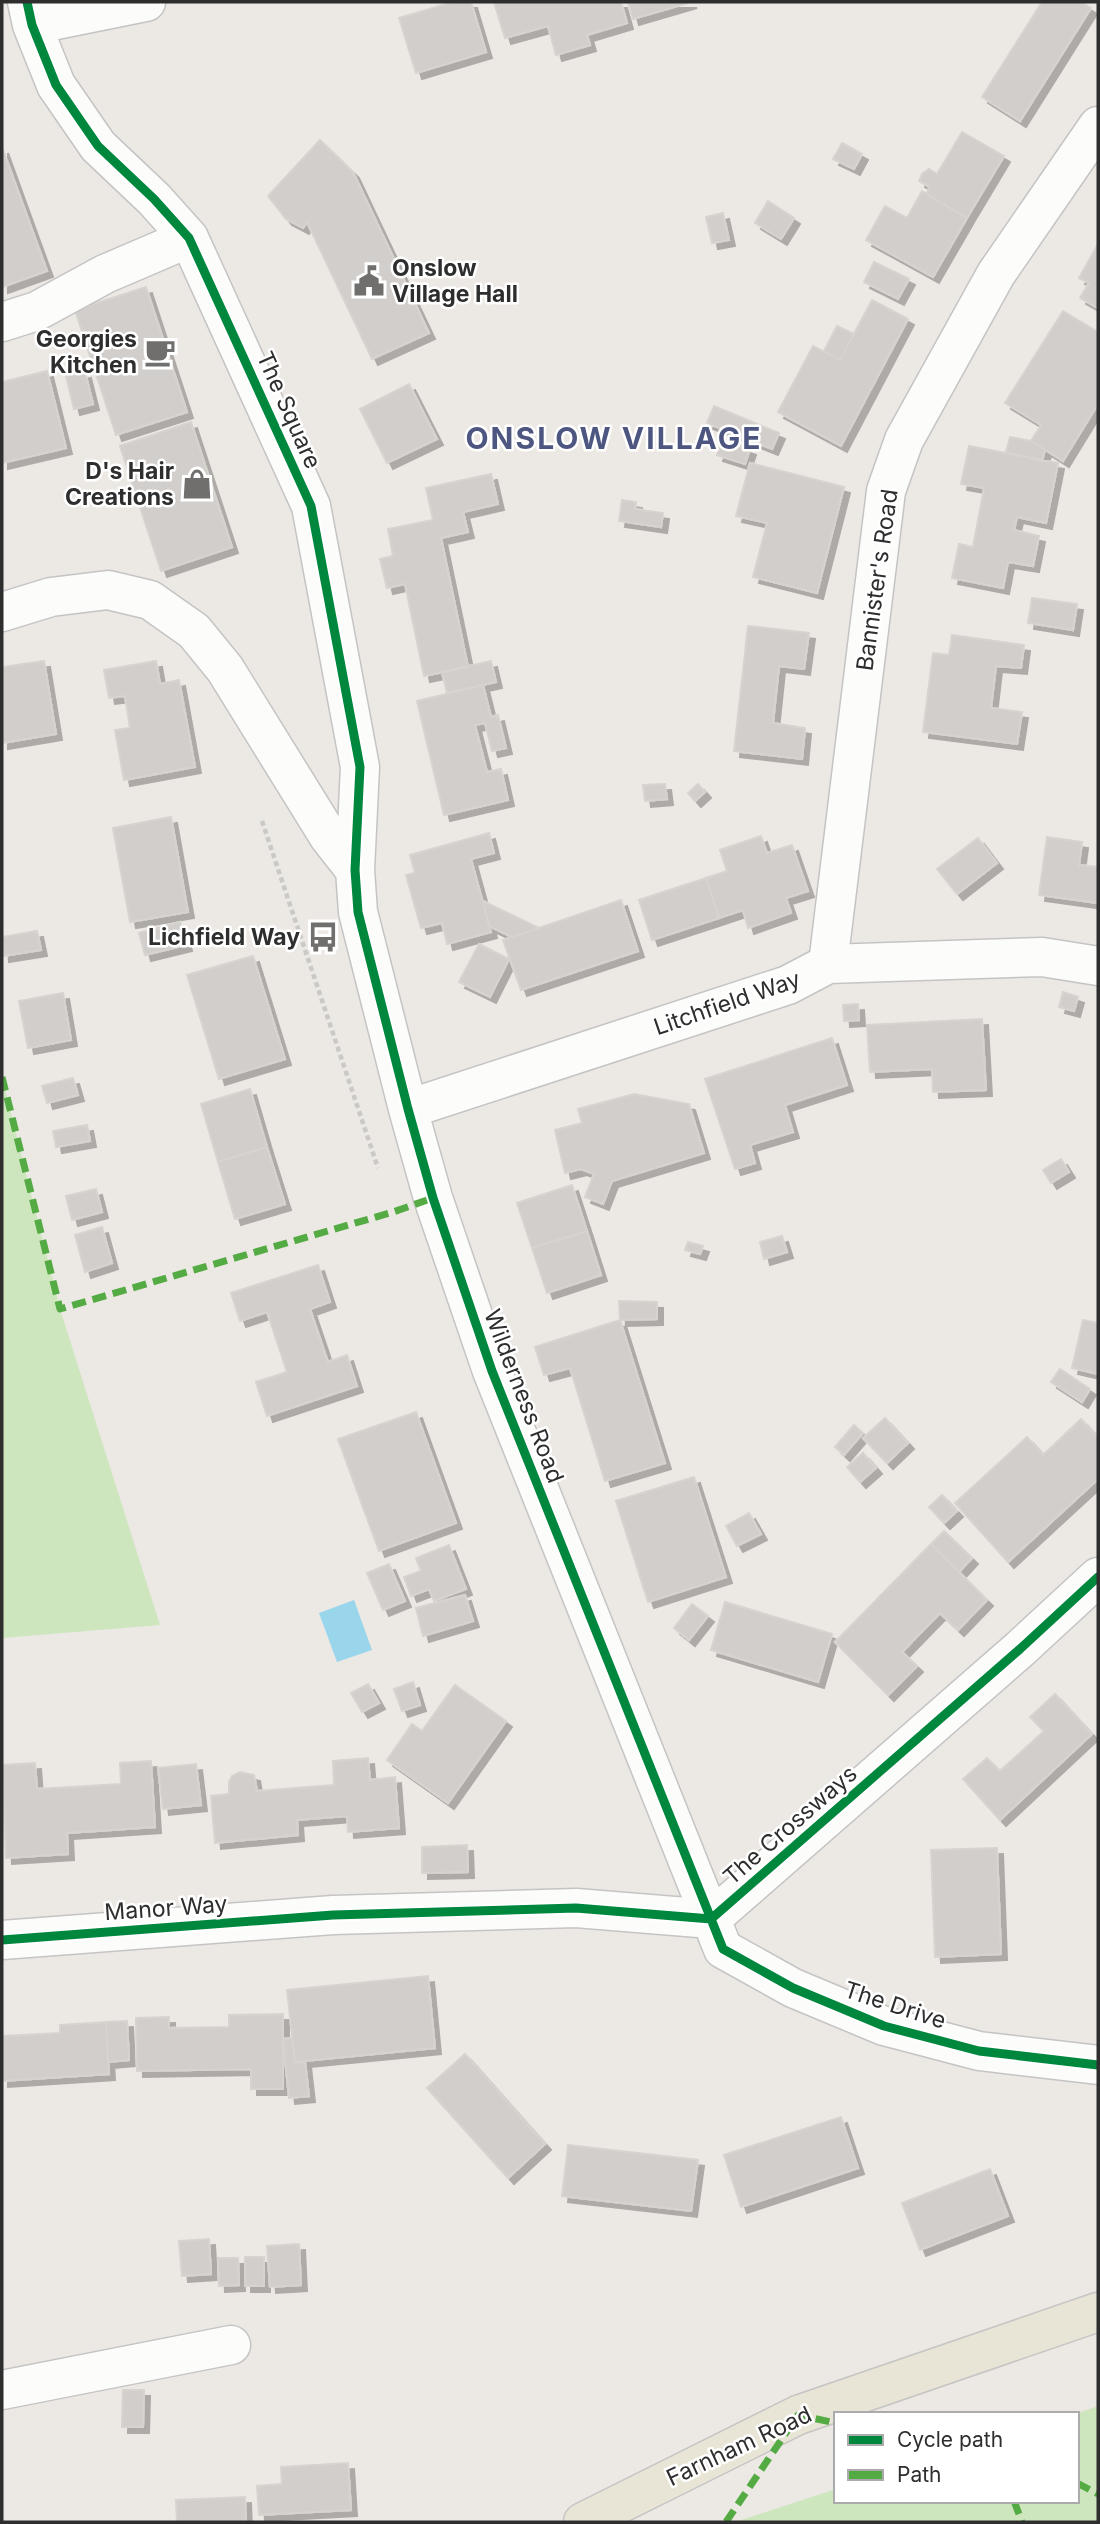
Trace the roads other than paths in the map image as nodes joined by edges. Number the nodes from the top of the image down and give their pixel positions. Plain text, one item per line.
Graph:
1 (146, 2) edge
2 (29, 14) edge
3 (1098, 126) edge
4 (189, 238) junction
5 (2, 322) edge
6 (2, 612) edge
7 (355, 870) junction
8 (828, 964) junction
9 (1098, 966) edge
10 (408, 1109) junction
11 (1098, 1577) edge
12 (711, 1919) junction
13 (2, 1940) edge
14 (1098, 2065) edge
15 (1098, 2312) edge
16 (231, 2345) dead end
17 (2, 2390) edge
18 (583, 2522) edge

1 - 2 street
2 - 4 street, The Square
3 - 8 street, Bannister's Road
4 - 5 street
4 - 7 street, The Square
6 - 7 street
7 - 10 street, Wilderness Road
8 - 9 street, Litchfield Way
8 - 10 street, Litchfield Way
10 - 12 street, Wilderness Road
11 - 12 street, The Crossways
12 - 13 street, Manor Way
12 - 14 street, The Drive
15 - 18 main road, Farnham Road
16 - 17 street

